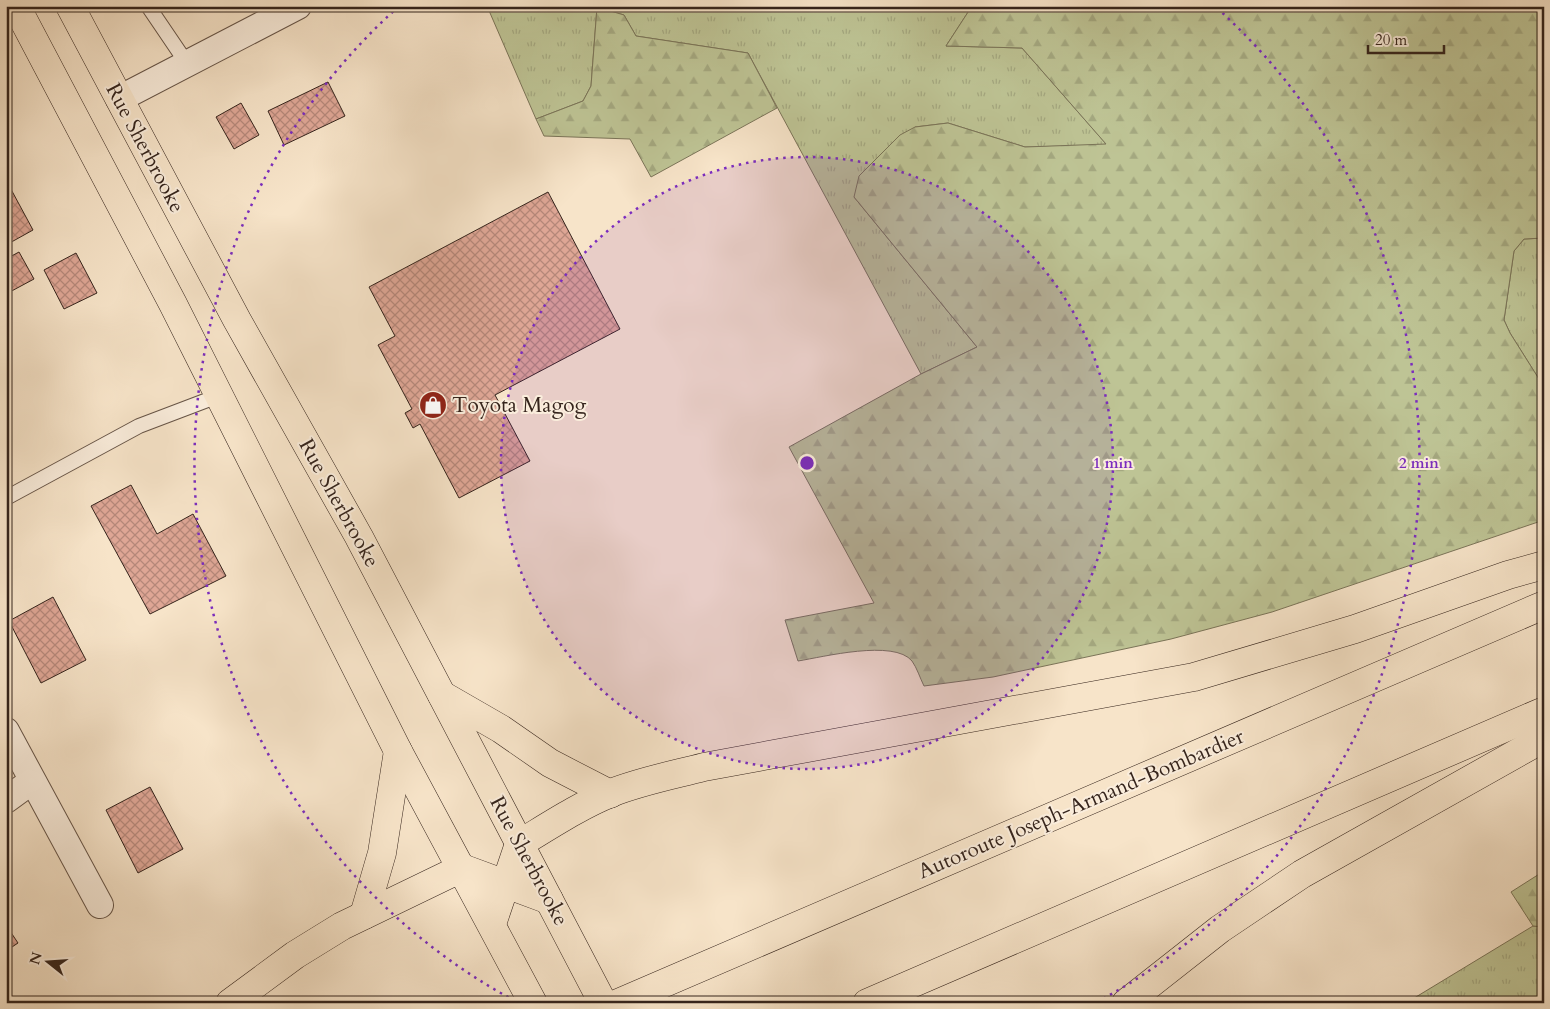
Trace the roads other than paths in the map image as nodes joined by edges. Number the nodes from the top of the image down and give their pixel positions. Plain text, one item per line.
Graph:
1 (16, 6) edge
2 (70, 6) edge
3 (148, 6) edge
4 (298, 6) edge
5 (188, 65) junction
6 (119, 99) junction
7 (218, 396) junction
8 (6, 498) edge
9 (1544, 565) edge
10 (1544, 606) edge
11 (442, 695) junction
12 (1544, 711) edge
13 (6, 731) edge
14 (1544, 738) edge
15 (398, 751) junction
16 (32, 781) junction
17 (610, 794) junction
18 (6, 800) edge
19 (520, 844) junction
20 (462, 868) junction
21 (506, 884) junction
22 (549, 900) junction
23 (100, 905) dead end
24 (364, 914) junction
25 (492, 924) junction
26 (230, 1003) edge
27 (533, 1003) edge
28 (603, 1003) edge
29 (618, 1003) edge
30 (867, 1003) edge
31 (1126, 1003) edge

1 - 7 main road
2 - 6 main road, Rue Sherbrooke
3 - 5 lane
4 - 5 street
5 - 6 street
6 - 11 main road, Rue Sherbrooke
7 - 8 lane
7 - 15 main road
9 - 17 main road
10 - 29 main road, Autoroute Joseph-Armand-Bombardier
11 - 17 main road
11 - 19 main road, Rue Sherbrooke
12 - 30 main road
13 - 16 street
14 - 31 main road
15 - 20 main road
15 - 24 main road
16 - 18 street
16 - 23 street
17 - 19 main road
19 - 21 main road
19 - 22 main road, Rue Sherbrooke
20 - 21 main road
20 - 24 main road
20 - 25 main road
21 - 22 main road
21 - 25 main road
22 - 28 main road, Rue Sherbrooke
24 - 26 main road
25 - 27 main road

